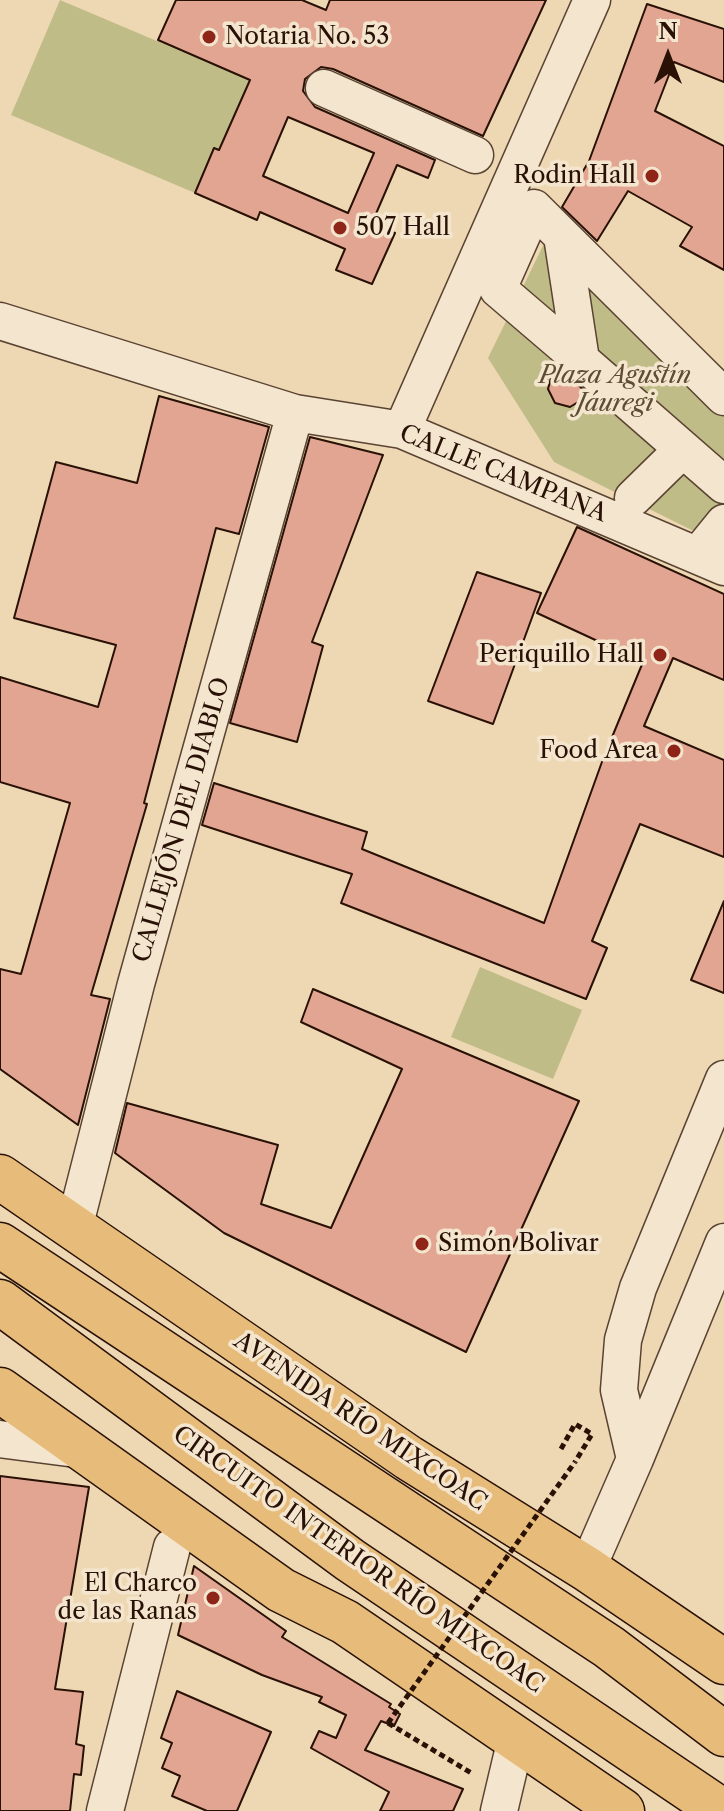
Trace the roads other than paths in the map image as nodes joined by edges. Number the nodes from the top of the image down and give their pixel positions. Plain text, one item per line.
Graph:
1 (592, 0) edge
2 (324, 88) dead end
3 (475, 155) dead end
4 (562, 236) junction
5 (0, 321) edge
6 (581, 360) junction
7 (724, 397) edge
8 (295, 413) junction
9 (402, 430) junction
10 (683, 449) junction
11 (724, 485) edge
12 (633, 498) dead end
13 (724, 523) edge
14 (711, 561) edge
15 (724, 1079) edge
16 (0, 1177) edge
17 (74, 1228) junction
18 (724, 1242) edge
19 (0, 1245) edge
20 (0, 1302) edge
21 (0, 1390) edge
22 (0, 1439) edge
23 (84, 1450) junction
24 (635, 1459) junction
25 (172, 1547) dead end
26 (587, 1569) junction
27 (724, 1662) edge
28 (724, 1734) edge
29 (516, 1739) junction
30 (105, 1811) edge
31 (499, 1811) edge
32 (622, 1811) edge
33 (722, 1811) edge

1 - 9 street
2 - 3 street
4 - 6 street
4 - 6 street
4 - 7 street
5 - 8 street, CALLE CAMPANA
6 - 10 street
8 - 9 street, CALLE CAMPANA
8 - 17 street, CALLEJÓN DEL DIABLO
9 - 14 street, CALLE CAMPANA
10 - 11 street
10 - 12 street
13 - 14 street
15 - 24 street
16 - 17 main road, AVENIDA RÍO MIXCOAC
17 - 26 main road, AVENIDA RÍO MIXCOAC
18 - 24 street
19 - 28 main road
20 - 33 main road, CIRCUITO INTERIOR RÍO MIXCOAC
21 - 23 main road
22 - 23 street
23 - 29 main road
24 - 26 street
25 - 30 street
26 - 27 main road, AVENIDA RÍO MIXCOAC
29 - 31 street
29 - 32 main road

